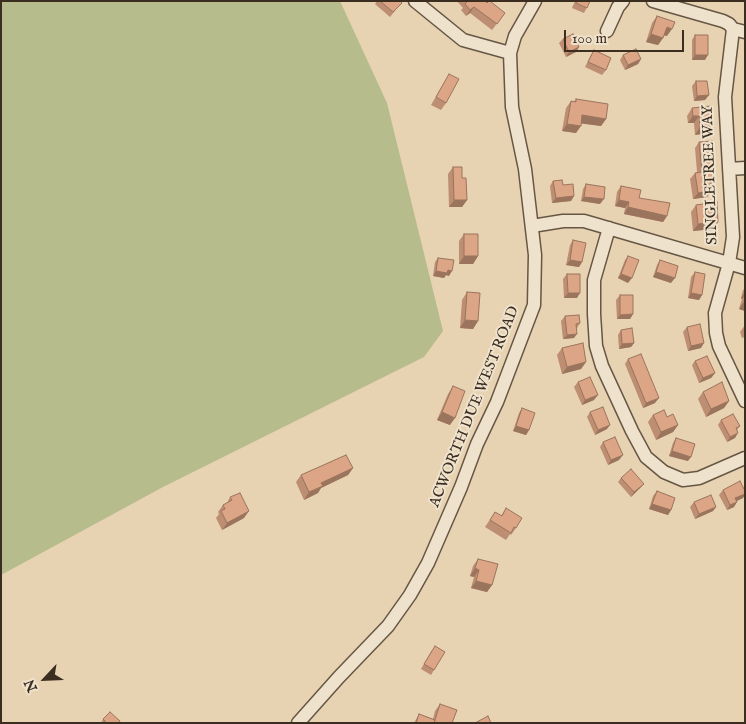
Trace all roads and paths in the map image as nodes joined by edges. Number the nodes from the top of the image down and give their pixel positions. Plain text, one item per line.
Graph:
1 (415, 1) edge
2 (535, 1) edge
3 (623, 1) edge
4 (653, 1) edge
5 (739, 30) edge
6 (607, 32) dead end
7 (510, 53) junction
8 (745, 168) edge
9 (729, 169) junction
10 (532, 226) junction
11 (610, 228) junction
12 (729, 263) junction
13 (745, 268) edge
14 (745, 401) edge
15 (745, 458) edge
16 (298, 723) edge

1 - 7 street
2 - 7 street, ACWORTH DUE WEST ROAD
3 - 6 street
4 - 5 street
5 - 9 street, SINGLETREE WAY
7 - 10 street, ACWORTH DUE WEST ROAD
8 - 9 street
9 - 12 street, SINGLETREE WAY
10 - 11 street
10 - 16 street, ACWORTH DUE WEST ROAD
11 - 12 street
11 - 15 street
12 - 13 street
12 - 14 street, SINGLETREE WAY

